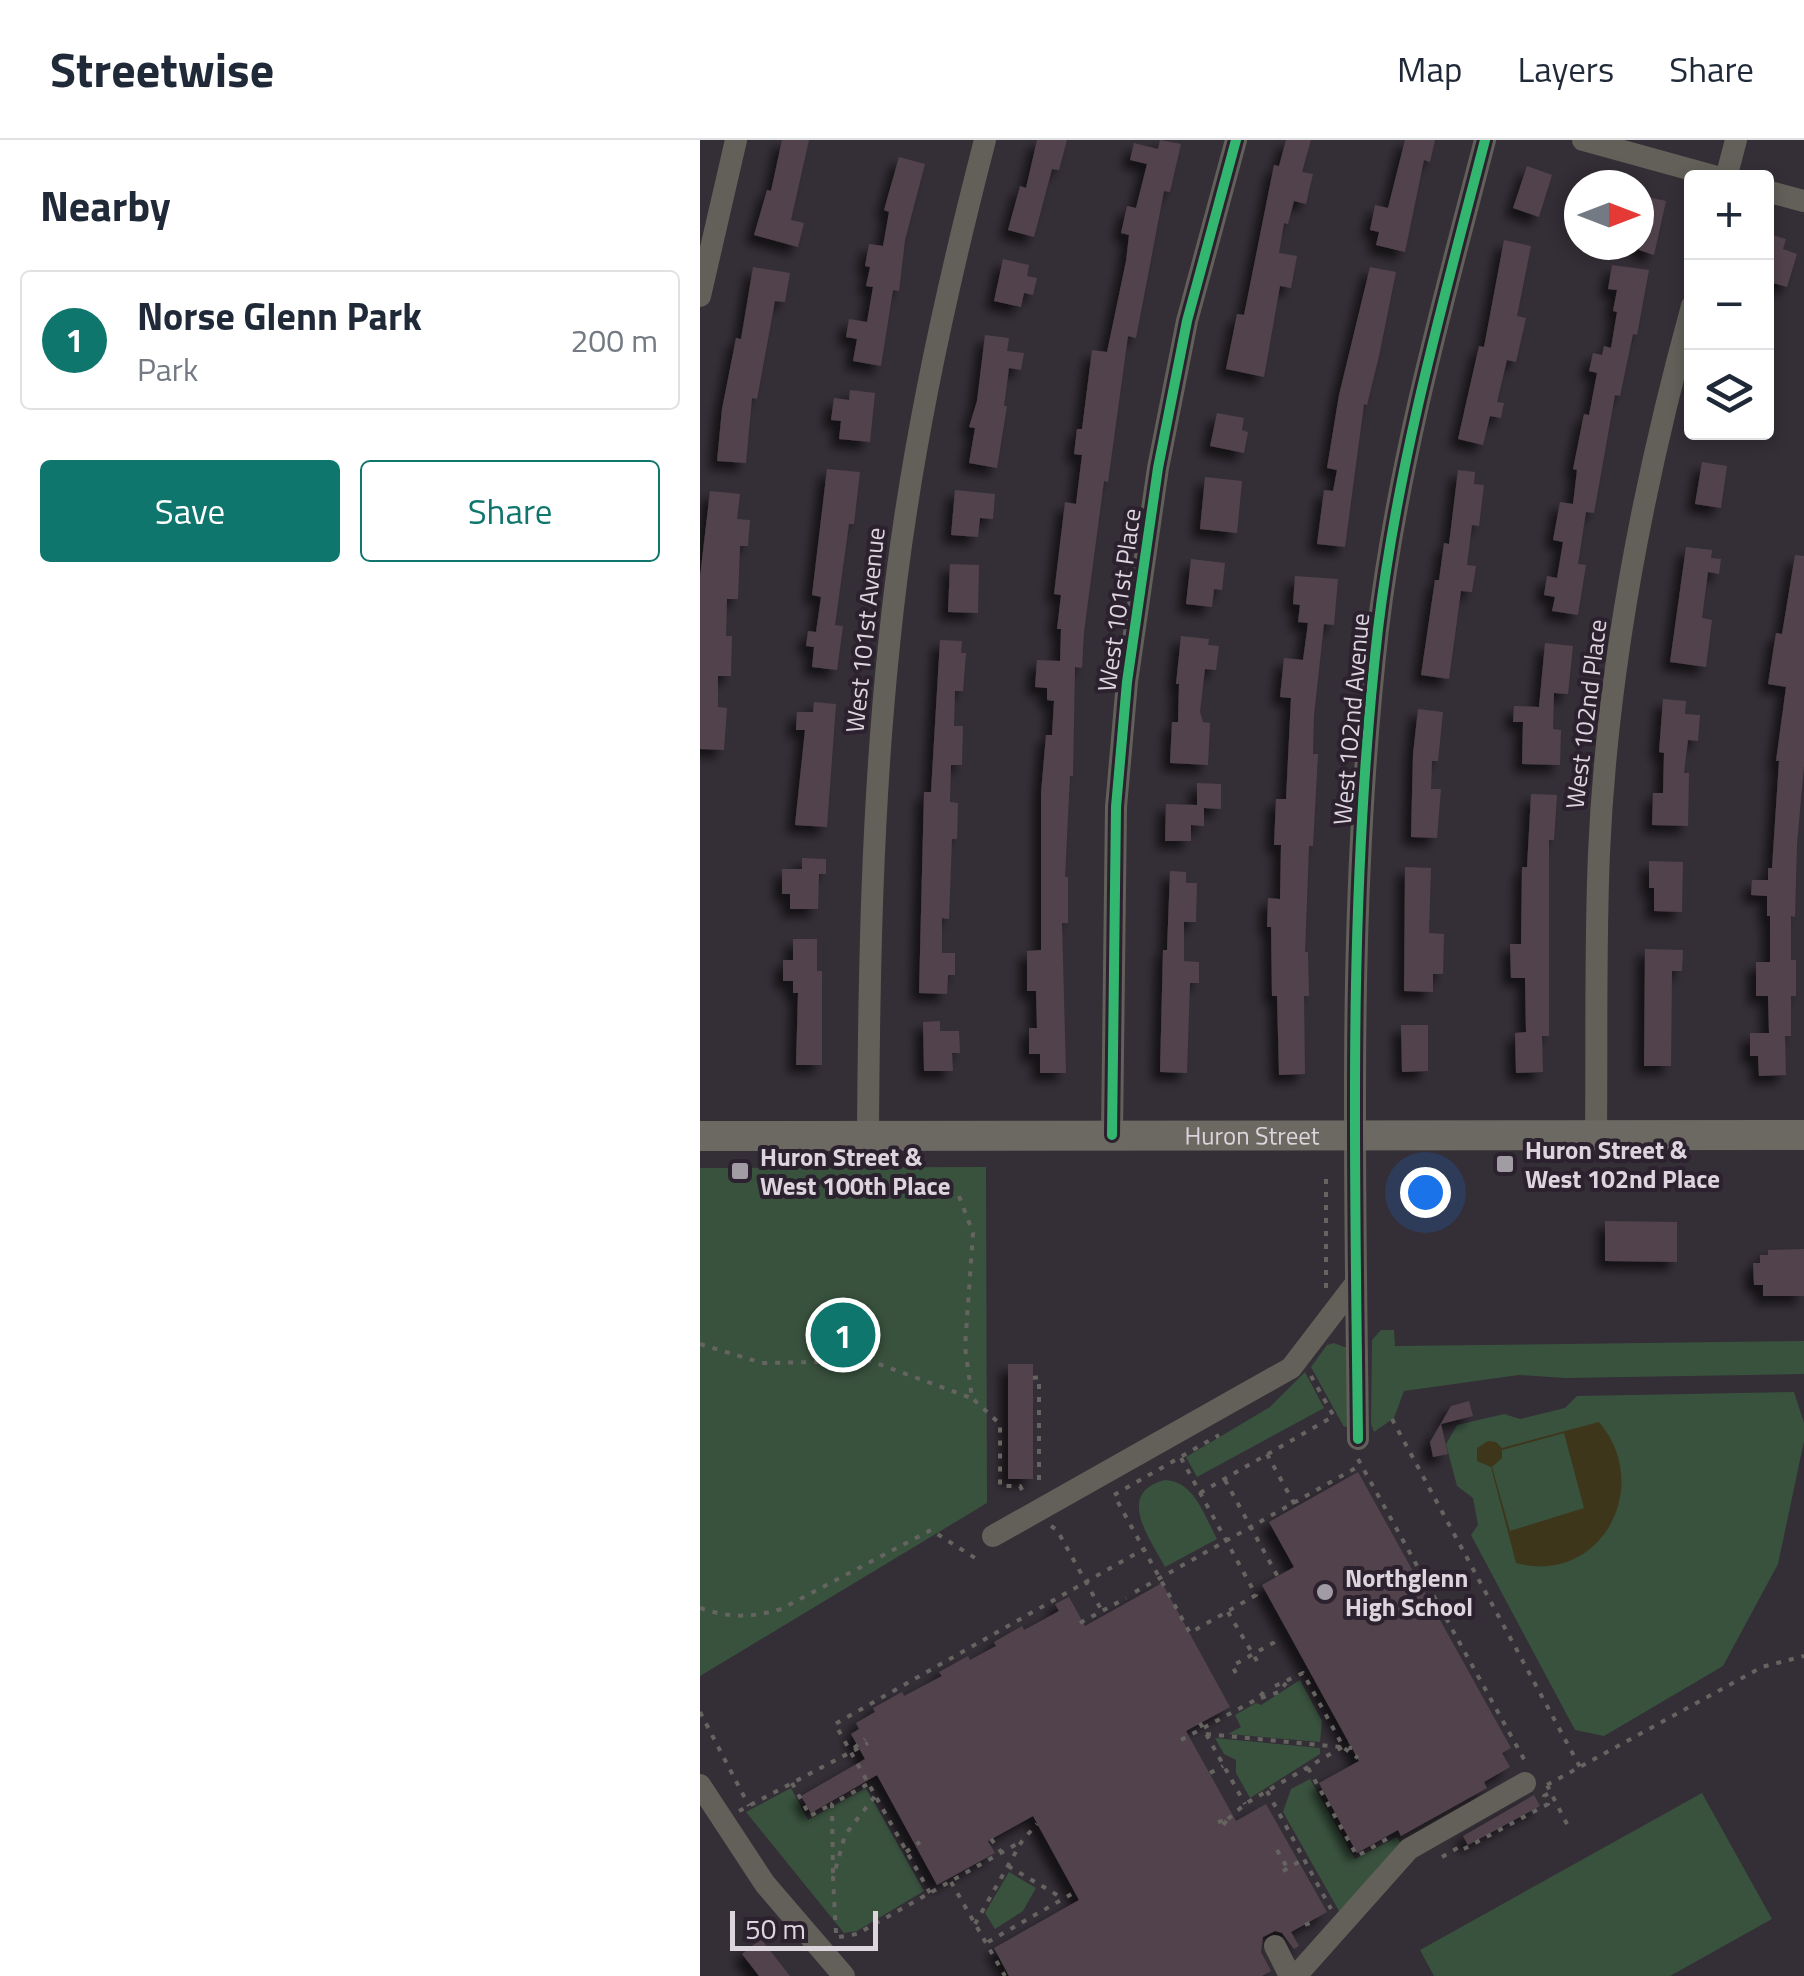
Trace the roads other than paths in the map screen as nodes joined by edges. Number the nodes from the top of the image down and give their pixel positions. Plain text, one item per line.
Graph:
1 (736, 140) edge
2 (985, 140) edge
3 (1236, 140) edge
4 (1485, 140) edge
5 (1583, 140) edge
6 (1736, 140) edge
7 (1694, 170) edge
8 (1727, 170) edge
9 (1774, 193) edge
10 (1804, 202) edge
11 (700, 296) edge
12 (1684, 339) edge
13 (1355, 1134) junction
14 (1112, 1135) junction
15 (1596, 1135) junction
16 (1804, 1135) edge
17 (700, 1136) edge
18 (868, 1136) junction
19 (1356, 1284) junction
20 (1351, 1440) road end
21 (993, 1536) dead end
22 (1525, 1773) road end
23 (702, 1795) edge
24 (1275, 1946) dead end
25 (844, 1976) edge
26 (1290, 1976) edge

1 - 11 street
2 - 18 street, West 101st Avenue
3 - 14 street, West 101st Place
4 - 13 street, West 102nd Avenue
5 - 7 street
6 - 8 street
9 - 10 street
12 - 15 street, West 102nd Place
13 - 14 main road, Huron Street
13 - 15 main road, Huron Street
13 - 19 street, West 102nd Avenue
14 - 18 main road, Huron Street
15 - 16 main road, Huron Street
17 - 18 main road, Huron Street
19 - 20 street, West 102nd Avenue
19 - 21 street
22 - 26 street
23 - 25 street
24 - 26 street

